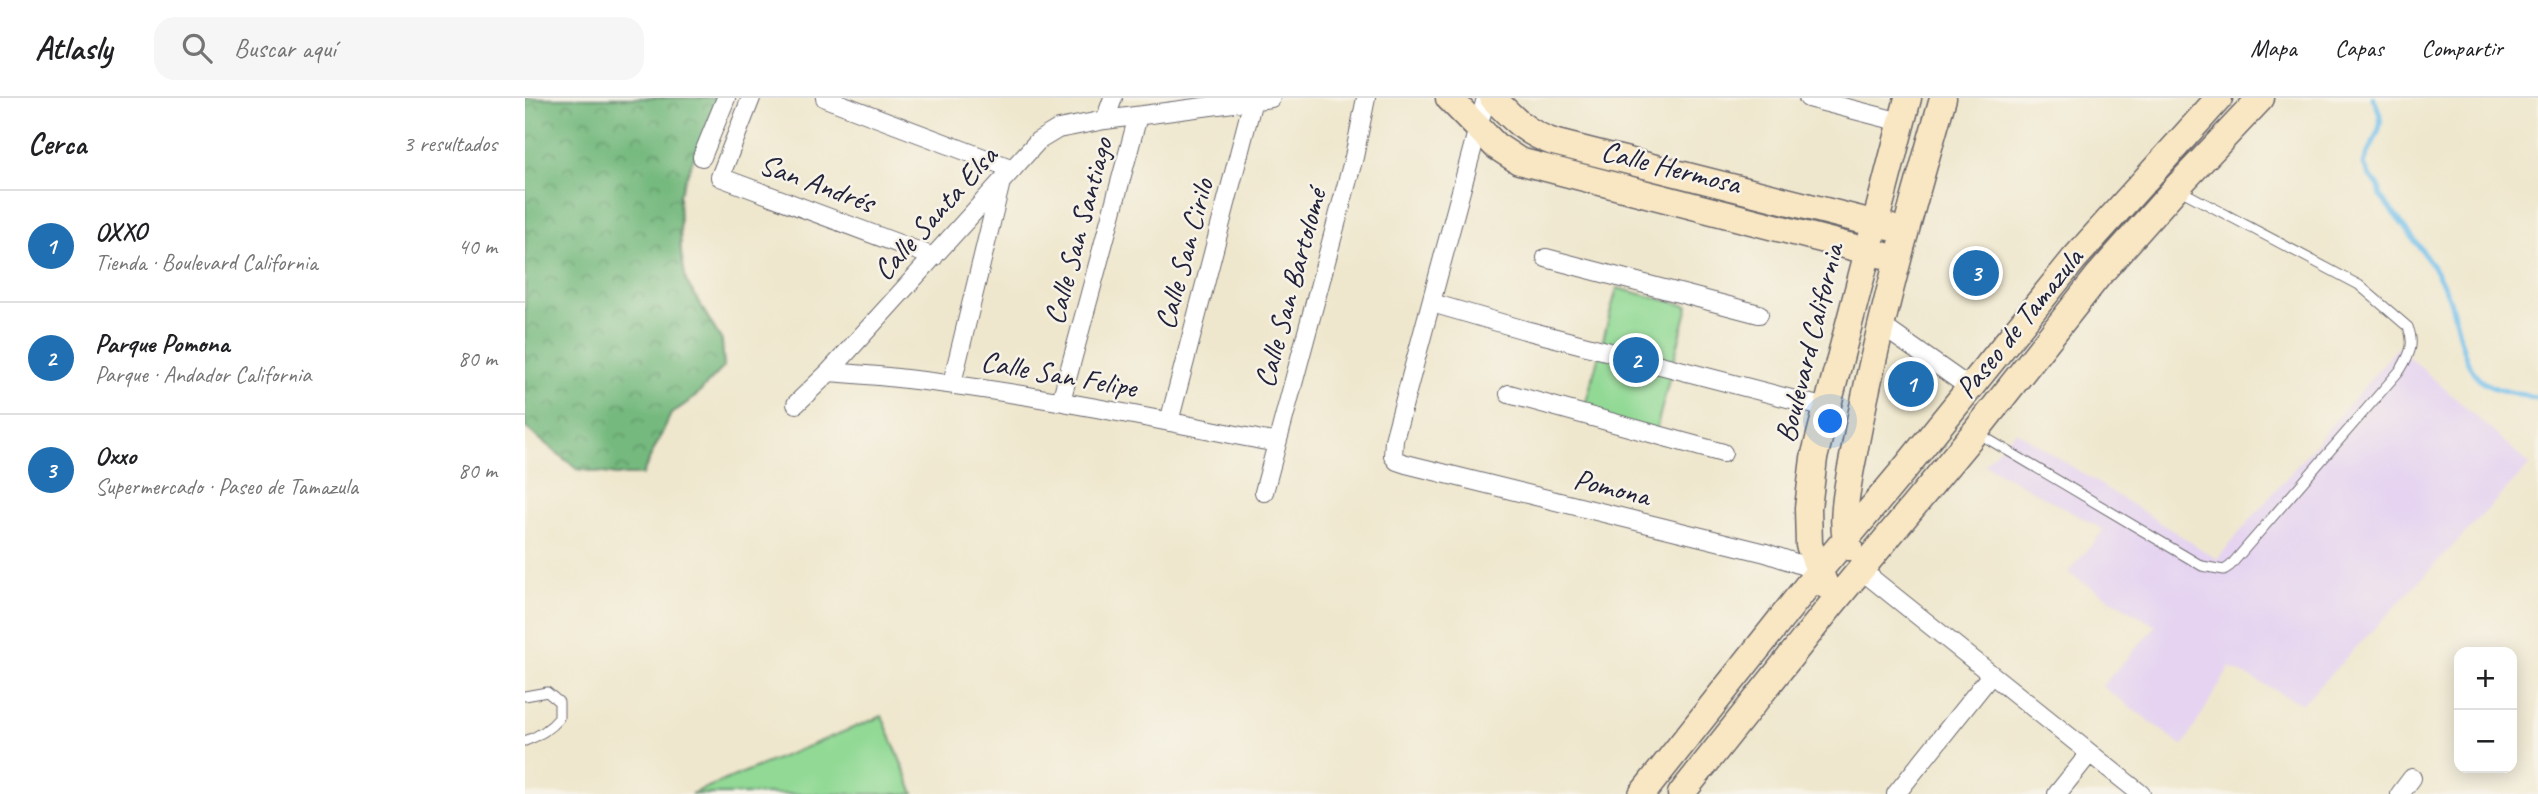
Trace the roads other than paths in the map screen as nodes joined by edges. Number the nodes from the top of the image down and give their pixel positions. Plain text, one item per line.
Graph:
1 (726, 98) edge
2 (751, 98) edge
3 (825, 98) edge
4 (1113, 98) edge
5 (1366, 98) edge
6 (1449, 98) edge
7 (1486, 98) edge
8 (1493, 98) edge
9 (1808, 98) edge
10 (1943, 98) edge
11 (2219, 98) edge
12 (2261, 98) edge
13 (1262, 99) edge
14 (1229, 101) edge
15 (1904, 110) edge
16 (1138, 116) junction
17 (1105, 120) junction
18 (1478, 129) junction
19 (702, 157) dead end
20 (1007, 176) junction
21 (2176, 188) junction
22 (1873, 223) junction
23 (1905, 230) junction
24 (1867, 251) junction
25 (934, 257) junction
26 (1546, 258) dead end
27 (1898, 258) junction
28 (1432, 303) junction
29 (1759, 314) dead end
30 (1882, 326) junction
31 (829, 372) junction
32 (952, 383) junction
33 (1970, 388) junction
34 (1509, 394) dead end
35 (1061, 401) junction
36 (796, 404) dead end
37 (1826, 408) junction
38 (1169, 422) junction
39 (1975, 432) junction
40 (1277, 443) junction
41 (1723, 453) dead end
42 (1264, 492) dead end
43 (1845, 540) junction
44 (1861, 570) junction
45 (1819, 571) junction
46 (1833, 603) junction
47 (1991, 674) junction
48 (525, 696) edge
49 (525, 741) edge
50 (2089, 754) junction
51 (2412, 778) dead end
52 (1642, 794) edge
53 (1681, 794) edge
54 (1896, 794) edge
55 (2057, 794) edge
56 (2141, 794) edge
57 (2400, 794) edge

1 - 19 street
2 - 25 street, San Andrés
3 - 20 street
4 - 17 street
5 - 40 street, Calle San Bartolomé
6 - 18 street, Calle Hermosa
7 - 18 street
8 - 22 street, Calle Hermosa
9 - 15 street
10 - 23 street
11 - 33 street, Paseo de Tamazula
12 - 21 street, Paseo de Tamazula
13 - 14 street, Calle Santa Elsa
13 - 38 street, Calle San Cirilo
14 - 16 street, Calle Santa Elsa
15 - 22 street, Boulevard California
16 - 17 street, Calle Santa Elsa
16 - 35 street, Calle San Santiago
17 - 20 street, Calle Santa Elsa
18 - 24 street, Calle Hermosa
18 - 28 street
20 - 25 street, Calle Santa Elsa
20 - 32 street
21 - 39 street, Paseo de Tamazula
21 - 39 lane
22 - 23 street, Calle Hermosa
22 - 24 street, Boulevard California
23 - 27 street
24 - 27 street, Calle Hermosa
24 - 37 street, Boulevard California
25 - 31 street, Calle Santa Elsa
26 - 29 street
27 - 30 street
28 - 37 street
28 - 45 street, Pomona
30 - 33 street
30 - 43 street
31 - 32 street, Calle San Felipe
31 - 36 street, Calle Santa Elsa
32 - 35 street, Calle San Felipe
33 - 43 street, Paseo de Tamazula
34 - 41 street
35 - 38 street, Calle San Felipe
37 - 45 street, Boulevard California
38 - 40 street, Calle San Felipe
39 - 44 street, Paseo de Tamazula
40 - 42 street, Calle San Bartolomé
43 - 44 street
43 - 45 street, Paseo de Tamazula
44 - 46 street, Paseo de Tamazula
44 - 47 street
45 - 46 street, Boulevard California
45 - 52 street, Paseo de Tamazula
46 - 53 street, Paseo de Tamazula
47 - 50 street
47 - 54 street
48 - 49 lane
50 - 55 street
50 - 56 street
51 - 57 street

